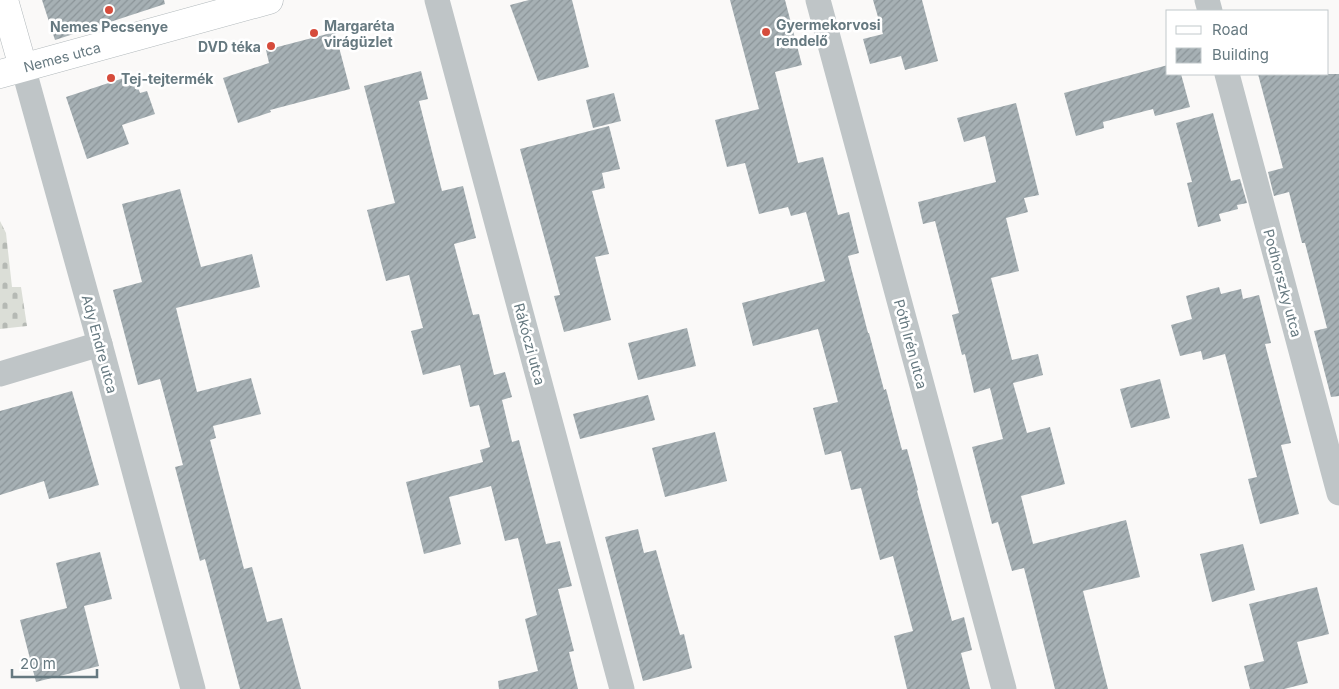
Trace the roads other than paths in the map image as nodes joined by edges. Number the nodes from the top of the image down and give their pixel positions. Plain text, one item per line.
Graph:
1 (4, 0) edge
2 (269, 0) edge
3 (437, 0) edge
4 (818, 0) edge
5 (12, 70) edge
6 (1227, 75) edge
7 (100, 344) junction
8 (0, 374) edge
9 (1339, 493) edge
10 (193, 689) edge
11 (622, 689) edge
12 (1004, 689) edge

1 - 5 street, Ady Endre utca
2 - 5 street, Nemes utca
3 - 11 street, Rákóczi utca
4 - 12 street, Póth Irén utca
5 - 7 street, Ady Endre utca
6 - 9 street, Podhorszky utca
7 - 8 street
7 - 10 street, Ady Endre utca

